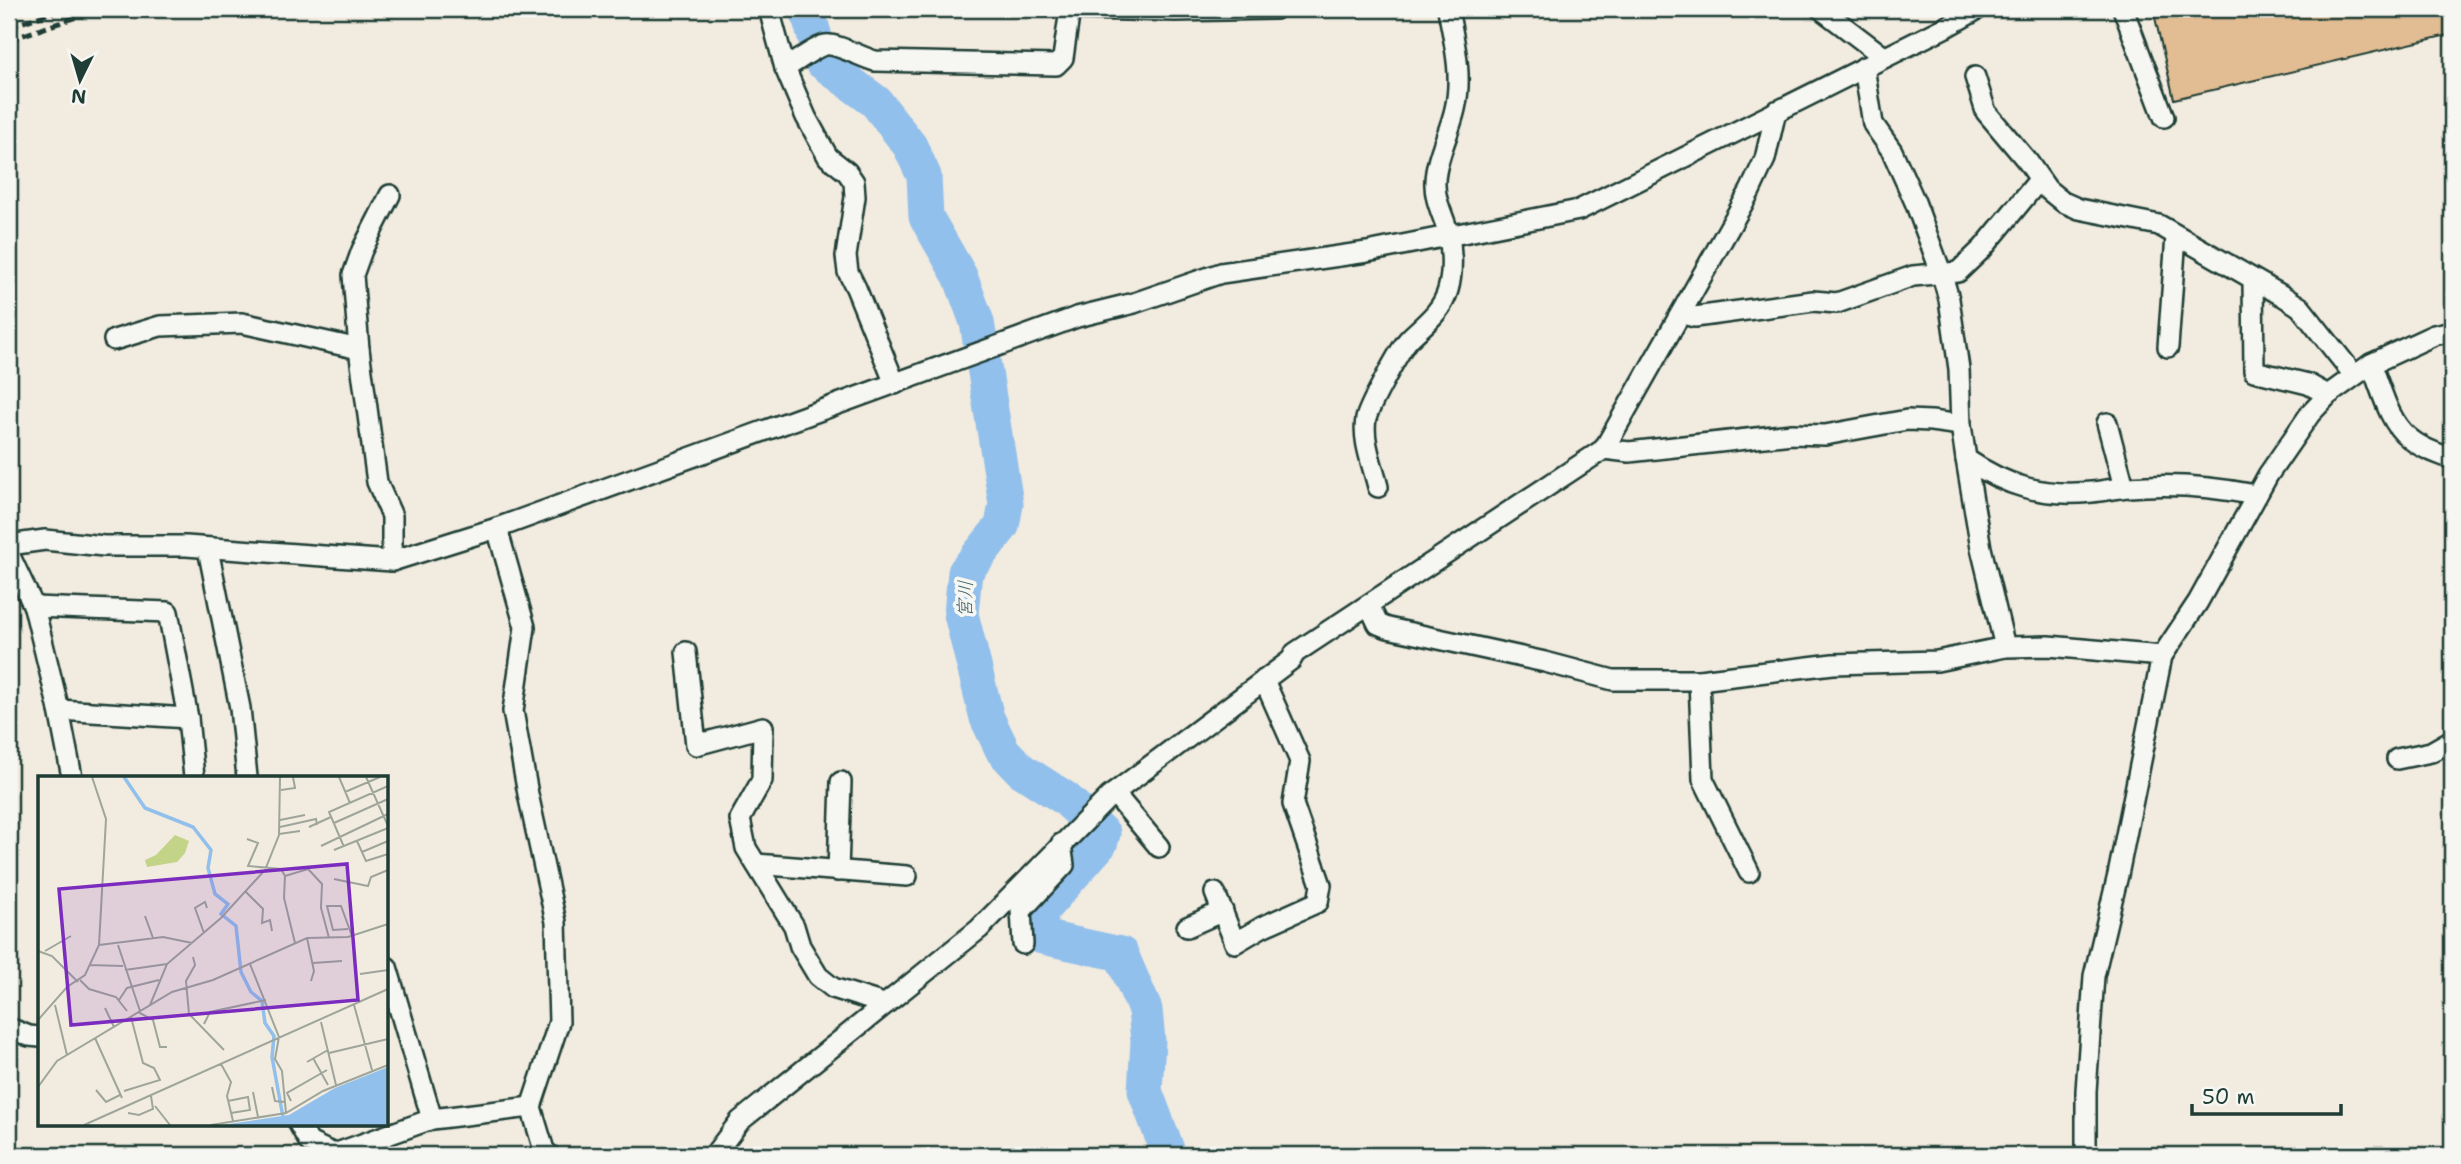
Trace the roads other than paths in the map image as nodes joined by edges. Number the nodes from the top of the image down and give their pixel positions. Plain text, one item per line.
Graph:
1 (769, 9) edge
2 (1071, 9) edge
3 (1275, 9) edge
4 (1448, 9) edge
5 (1821, 9) edge
6 (1978, 9) edge
7 (2123, 9) edge
8 (1945, 18) edge
9 (1884, 57) junction
10 (1864, 67) junction
11 (785, 68) junction
12 (1975, 77) dead end
13 (1776, 111) junction
14 (2164, 117) dead end
15 (2039, 180) junction
16 (390, 195) dead end
17 (1448, 234) junction
18 (2176, 236) junction
19 (1942, 275) junction
20 (2253, 280) junction
21 (1682, 314) junction
22 (2452, 331) edge
23 (114, 340) dead end
24 (2168, 347) dead end
25 (359, 349) junction
26 (2371, 364) junction
27 (2354, 375) junction
28 (895, 384) junction
29 (2328, 396) junction
30 (2107, 424) dead end
31 (1961, 425) junction
32 (1604, 449) junction
33 (2452, 458) edge
34 (1966, 459) junction
35 (1378, 487) dead end
36 (2124, 487) junction
37 (2256, 495) junction
38 (497, 528) junction
39 (9, 545) edge
40 (208, 549) junction
41 (9, 554) edge
42 (393, 561) junction
43 (1369, 605) junction
44 (34, 607) junction
45 (2005, 647) junction
46 (686, 652) dead end
47 (2162, 656) junction
48 (1264, 680) junction
49 (1699, 680) junction
50 (60, 710) junction
51 (188, 718) junction
52 (2452, 740) edge
53 (2397, 759) dead end
54 (72, 776) edge
55 (194, 776) edge
56 (247, 776) edge
57 (841, 782) dead end
58 (1112, 795) junction
59 (1068, 837) junction
60 (1159, 847) dead end
61 (756, 864) junction
62 (838, 871) junction
63 (1749, 872) dead end
64 (907, 877) dead end
65 (1187, 927) dead end
66 (1023, 944) dead end
67 (388, 970) edge
68 (884, 1004) junction
69 (9, 1028) edge
70 (38, 1037) edge
71 (531, 1107) junction
72 (432, 1119) junction
73 (300, 1126) edge
74 (549, 1155) edge
75 (714, 1155) edge
76 (2086, 1155) edge

1 - 11 street
2 - 3 street
2 - 11 street
4 - 17 street
5 - 9 street
6 - 8 street
7 - 14 street
8 - 9 street
9 - 10 street
10 - 13 street
10 - 19 street
11 - 28 street
12 - 15 street
13 - 17 street
13 - 21 street
15 - 18 street
15 - 19 street
16 - 25 street
17 - 28 street
17 - 35 street
18 - 20 street
18 - 24 street
19 - 21 street
19 - 31 street
20 - 27 street
20 - 29 street
21 - 32 street
22 - 26 street
23 - 25 street
25 - 42 street
26 - 27 street
26 - 33 street
27 - 29 street
28 - 38 street
29 - 37 street
30 - 36 street
31 - 32 street
31 - 34 street
32 - 43 street
34 - 36 street
34 - 45 street
36 - 37 street
37 - 47 street
38 - 42 street
38 - 71 street
39 - 40 street
40 - 42 street
40 - 56 street
41 - 44 street
43 - 48 street
43 - 49 street
44 - 50 street
44 - 51 street
45 - 47 street
45 - 49 street
46 - 61 street
47 - 76 street
48 - 58 street
48 - 65 street
49 - 63 street
50 - 51 street
50 - 54 street
51 - 55 street
52 - 53 street
57 - 62 street
58 - 59 street
58 - 60 street
59 - 66 street
59 - 68 street
61 - 62 street
61 - 68 street
62 - 64 street
67 - 72 street
68 - 75 street
69 - 70 street
71 - 72 street
71 - 74 street
72 - 73 street

